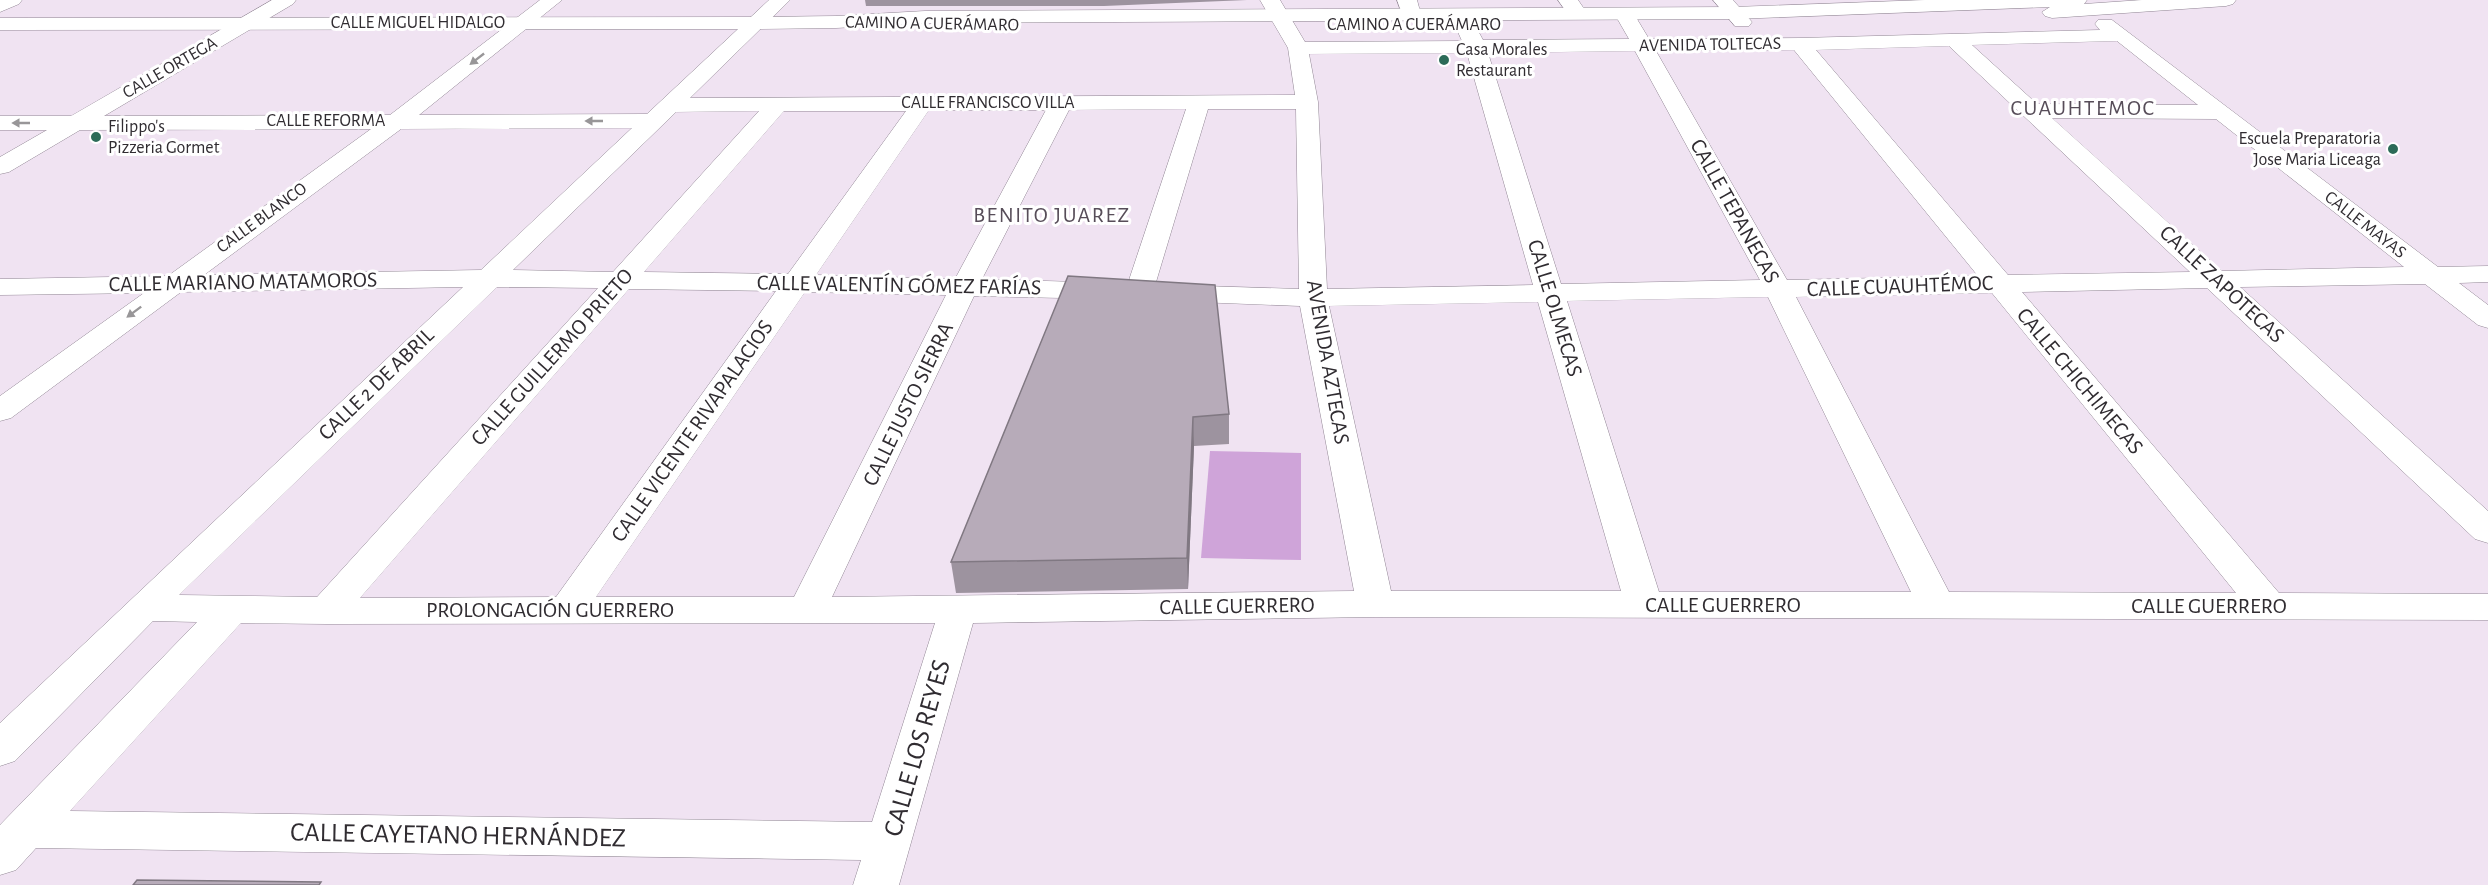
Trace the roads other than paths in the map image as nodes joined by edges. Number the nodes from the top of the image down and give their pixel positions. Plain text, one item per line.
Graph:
1 (12, 0) edge
2 (286, 0) edge
3 (552, 0) edge
4 (802, 0) edge
5 (2226, 0) edge
6 (1885, 4) edge
7 (2057, 4) edge
8 (0, 6) edge
9 (1572, 6) edge
10 (1409, 7) edge
11 (767, 12) edge
12 (1733, 12) edge
13 (836, 22) joint
14 (1283, 22) edge
15 (246, 23) junction
16 (523, 23) junction
17 (0, 24) edge
18 (1632, 28) junction
19 (1467, 29) junction
20 (2122, 34) junction
21 (1954, 40) junction
22 (1800, 44) junction
23 (1307, 102) junction
24 (1061, 103) junction
25 (1198, 103) junction
26 (778, 104) junction
27 (922, 104) junction
28 (2032, 111) junction
29 (2220, 112) junction
30 (662, 113) junction
31 (397, 121) junction
32 (0, 123) edge
33 (76, 123) junction
34 (0, 167) edge
35 (2488, 274) edge
36 (2429, 275) junction
37 (486, 278) junction
38 (621, 279) junction
39 (2216, 279) junction
40 (173, 283) junction
41 (796, 283) junction
42 (1998, 284) junction
43 (0, 286) edge
44 (965, 286) junction
45 (1779, 290) junction
46 (1139, 292) junction
47 (1551, 294) junction
48 (1313, 298) junction
49 (2488, 320) edge
50 (0, 411) edge
51 (2488, 531) edge
52 (1375, 604) junction
53 (1644, 605) junction
54 (1937, 606) junction
55 (2268, 606) junction
56 (2488, 607) edge
57 (143, 608) junction
58 (807, 609) junction
59 (231, 610) junction
60 (567, 610) junction
61 (958, 610) junction
62 (327, 611) junction
63 (9, 731) edge
64 (890, 841) junction
65 (13, 842) edge
66 (876, 885) edge

1 - 8 street
2 - 15 street, CALLE ORTEGA
3 - 16 street, CALLE BLANCO
4 - 11 street
5 - 7 street, CAMINO A CUERÁMARO
6 - 7 street, CAMINO A CUERÁMARO
6 - 12 street, CAMINO A CUERÁMARO
7 - 12 street, CAMINO A CUERÁMARO
7 - 20 street, CALLE MAYAS
9 - 18 street, CAMINO A CUERÁMARO
9 - 19 street, CAMINO A CUERÁMARO
10 - 14 street, CAMINO A CUERÁMARO
10 - 19 street, CAMINO A CUERÁMARO
11 - 13 street, CALLE MIGUEL HIDALGO
11 - 16 street, CALLE MIGUEL HIDALGO
11 - 30 street, CALLE 2 DE ABRIL
12 - 18 street, CAMINO A CUERÁMARO
13 - 14 street, CAMINO A CUERÁMARO
14 - 19 street, AVENIDA TOLTECAS
14 - 23 street, AVENIDA AZTECAS
15 - 16 street, CALLE MIGUEL HIDALGO
15 - 17 street, CALLE MIGUEL HIDALGO
15 - 33 street, CALLE ORTEGA
16 -> 31 street, CALLE BLANCO
18 - 19 street, AVENIDA TOLTECAS
18 - 22 street, AVENIDA TOLTECAS
18 - 45 street, CALLE TEPANECAS
19 - 47 street, CALLE OLMECAS
20 - 21 street, AVENIDA TOLTECAS
20 - 29 street, CALLE MAYAS
21 - 22 street, AVENIDA TOLTECAS
21 - 28 street, CALLE ZAPOTECAS
22 - 42 street, CALLE CHICHIMECAS
23 - 25 street, CALLE FRANCISCO VILLA
23 - 48 street, AVENIDA AZTECAS
24 - 25 street, CALLE FRANCISCO VILLA
24 - 27 street, CALLE FRANCISCO VILLA
24 - 44 street, CALLE JUSTO SIERRA
25 - 46 street
26 - 27 street, CALLE FRANCISCO VILLA
26 - 30 street, CALLE FRANCISCO VILLA
26 - 38 street, CALLE GUILLERMO PRIETO
27 - 41 street, CALLE VICENTE RIVAPALACIOS
28 - 29 street
28 - 39 street, CALLE ZAPOTECAS
29 - 36 street, CALLE MAYAS
30 -> 31 street, CALLE REFORMA
30 - 37 street, CALLE 2 DE ABRIL
31 - 33 street, CALLE REFORMA
31 - 40 street, CALLE BLANCO
33 -> 32 street, CALLE REFORMA
33 - 34 street, CALLE ORTEGA
35 - 36 street, CALLE CUAUHTÉMOC
36 - 39 street, CALLE CUAUHTÉMOC
36 - 49 street, CALLE MAYAS
37 - 38 street, CALLE VALENTÍN GÓMEZ FARÍAS
37 - 40 street, CALLE MARIANO MATAMOROS
37 - 57 street, CALLE 2 DE ABRIL
38 - 41 street, CALLE VALENTÍN GÓMEZ FARÍAS
38 - 62 street, CALLE GUILLERMO PRIETO
39 - 42 street, CALLE CUAUHTÉMOC
39 - 51 street, CALLE ZAPOTECAS
40 - 43 street, CALLE MARIANO MATAMOROS
40 -> 50 street, CALLE BLANCO
41 - 44 street, CALLE VALENTÍN GÓMEZ FARÍAS
41 - 60 street, CALLE VICENTE RIVAPALACIOS
42 - 45 street, CALLE CUAUHTÉMOC
42 - 55 street, CALLE CHICHIMECAS
44 - 46 street, CALLE VALENTÍN GÓMEZ FARÍAS
44 - 58 street, CALLE JUSTO SIERRA
45 - 47 street, CALLE CUAUHTÉMOC
45 - 54 street, CALLE TEPANECAS
46 - 48 street, CALLE VALENTÍN GÓMEZ FARÍAS
47 - 48 street, CALLE CUAUHTÉMOC
47 - 53 street, CALLE OLMECAS
48 - 52 street, AVENIDA AZTECAS
52 - 53 street, CALLE GUERRERO
52 - 61 street, CALLE GUERRERO
53 - 54 street, CALLE GUERRERO
54 - 55 street, CALLE GUERRERO
55 - 56 street, CALLE GUERRERO
57 - 59 street, PROLONGACIÓN GUERRERO
57 - 63 street, CALLE 2 DE ABRIL
58 - 60 street, PROLONGACIÓN GUERRERO
58 - 61 street, PROLONGACIÓN GUERRERO
59 - 62 street, PROLONGACIÓN GUERRERO
59 - 65 street
60 - 62 street, PROLONGACIÓN GUERRERO
61 - 64 street, CALLE LOS REYES
64 - 65 street, CALLE CAYETANO HERNÁNDEZ
64 - 66 street, CALLE LOS REYES

